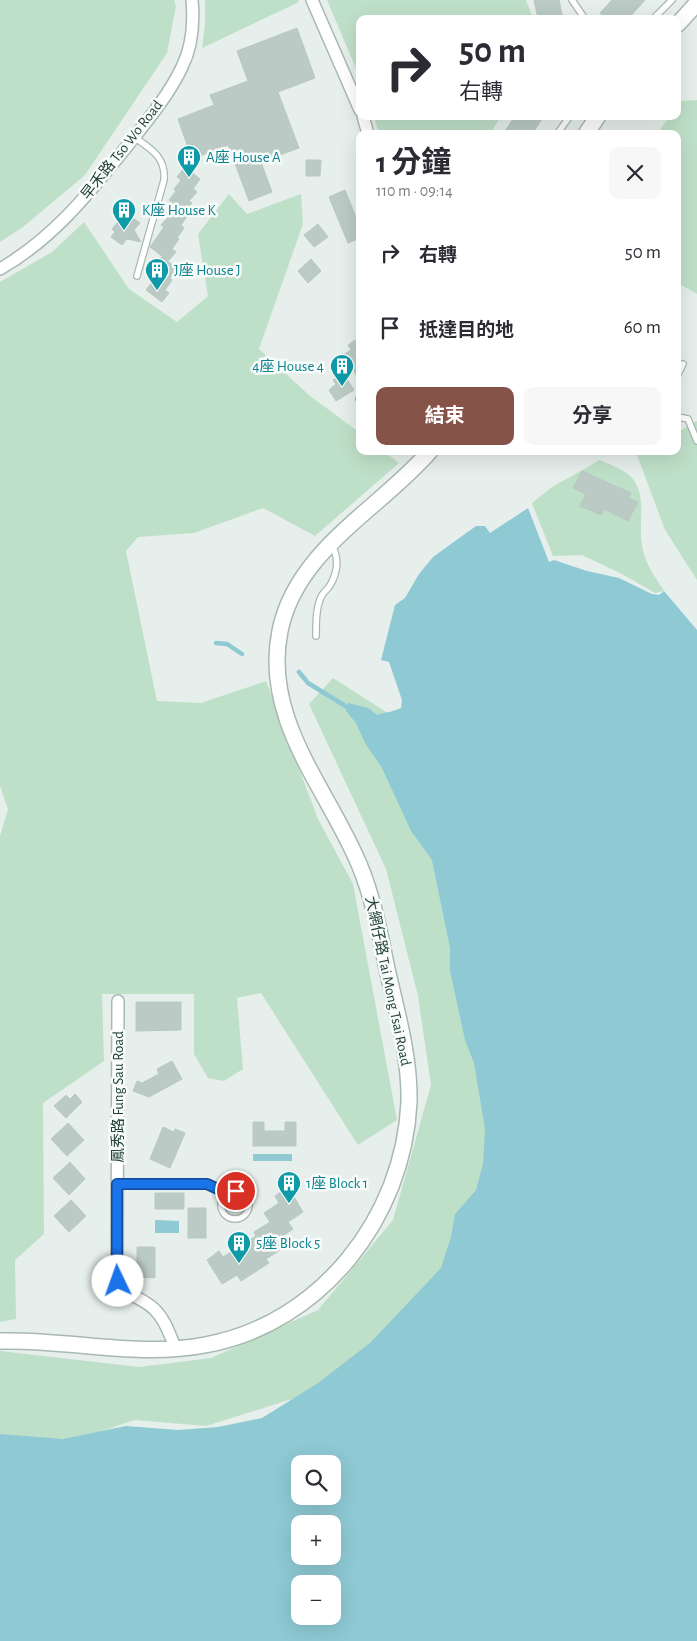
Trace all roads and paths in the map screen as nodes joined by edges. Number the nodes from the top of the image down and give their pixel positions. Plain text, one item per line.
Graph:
1 (192, 0) edge
2 (312, 0) edge
3 (572, 0) edge
4 (672, 0) edge
5 (697, 3) edge
6 (582, 15) edge
7 (657, 15) edge
8 (681, 21) edge
9 (356, 101) edge
10 (134, 137) junction
11 (0, 269) edge
12 (137, 276) dead end
13 (683, 364) dead end
14 (681, 368) edge
15 (681, 417) edge
16 (697, 441) edge
17 (426, 455) edge
18 (331, 544) junction
19 (316, 636) dead end
20 (118, 1001) dead end
21 (117, 1184) junction
22 (225, 1195) junction
23 (0, 1341) edge
24 (176, 1349) junction

1 - 10 street, 早禾路 Tso Wo Road
2 - 9 street
3 - 6 lane
4 - 7 lane
5 - 8 street
10 - 11 street, 早禾路 Tso Wo Road
10 - 12 lane
13 - 14 lane
15 - 16 lane
17 - 18 street, 大網仔路 Tai Mong Tsai Road
18 - 19 lane
18 - 24 street, 大網仔路 Tai Mong Tsai Road
20 - 21 street, 鳳秀路 Fung Sau Road
21 - 22 lane
21 - 24 street, 鳳秀路 Fung Sau Road
22 - 22 lane
23 - 24 street, 大網仔路 Tai Mong Tsai Road

